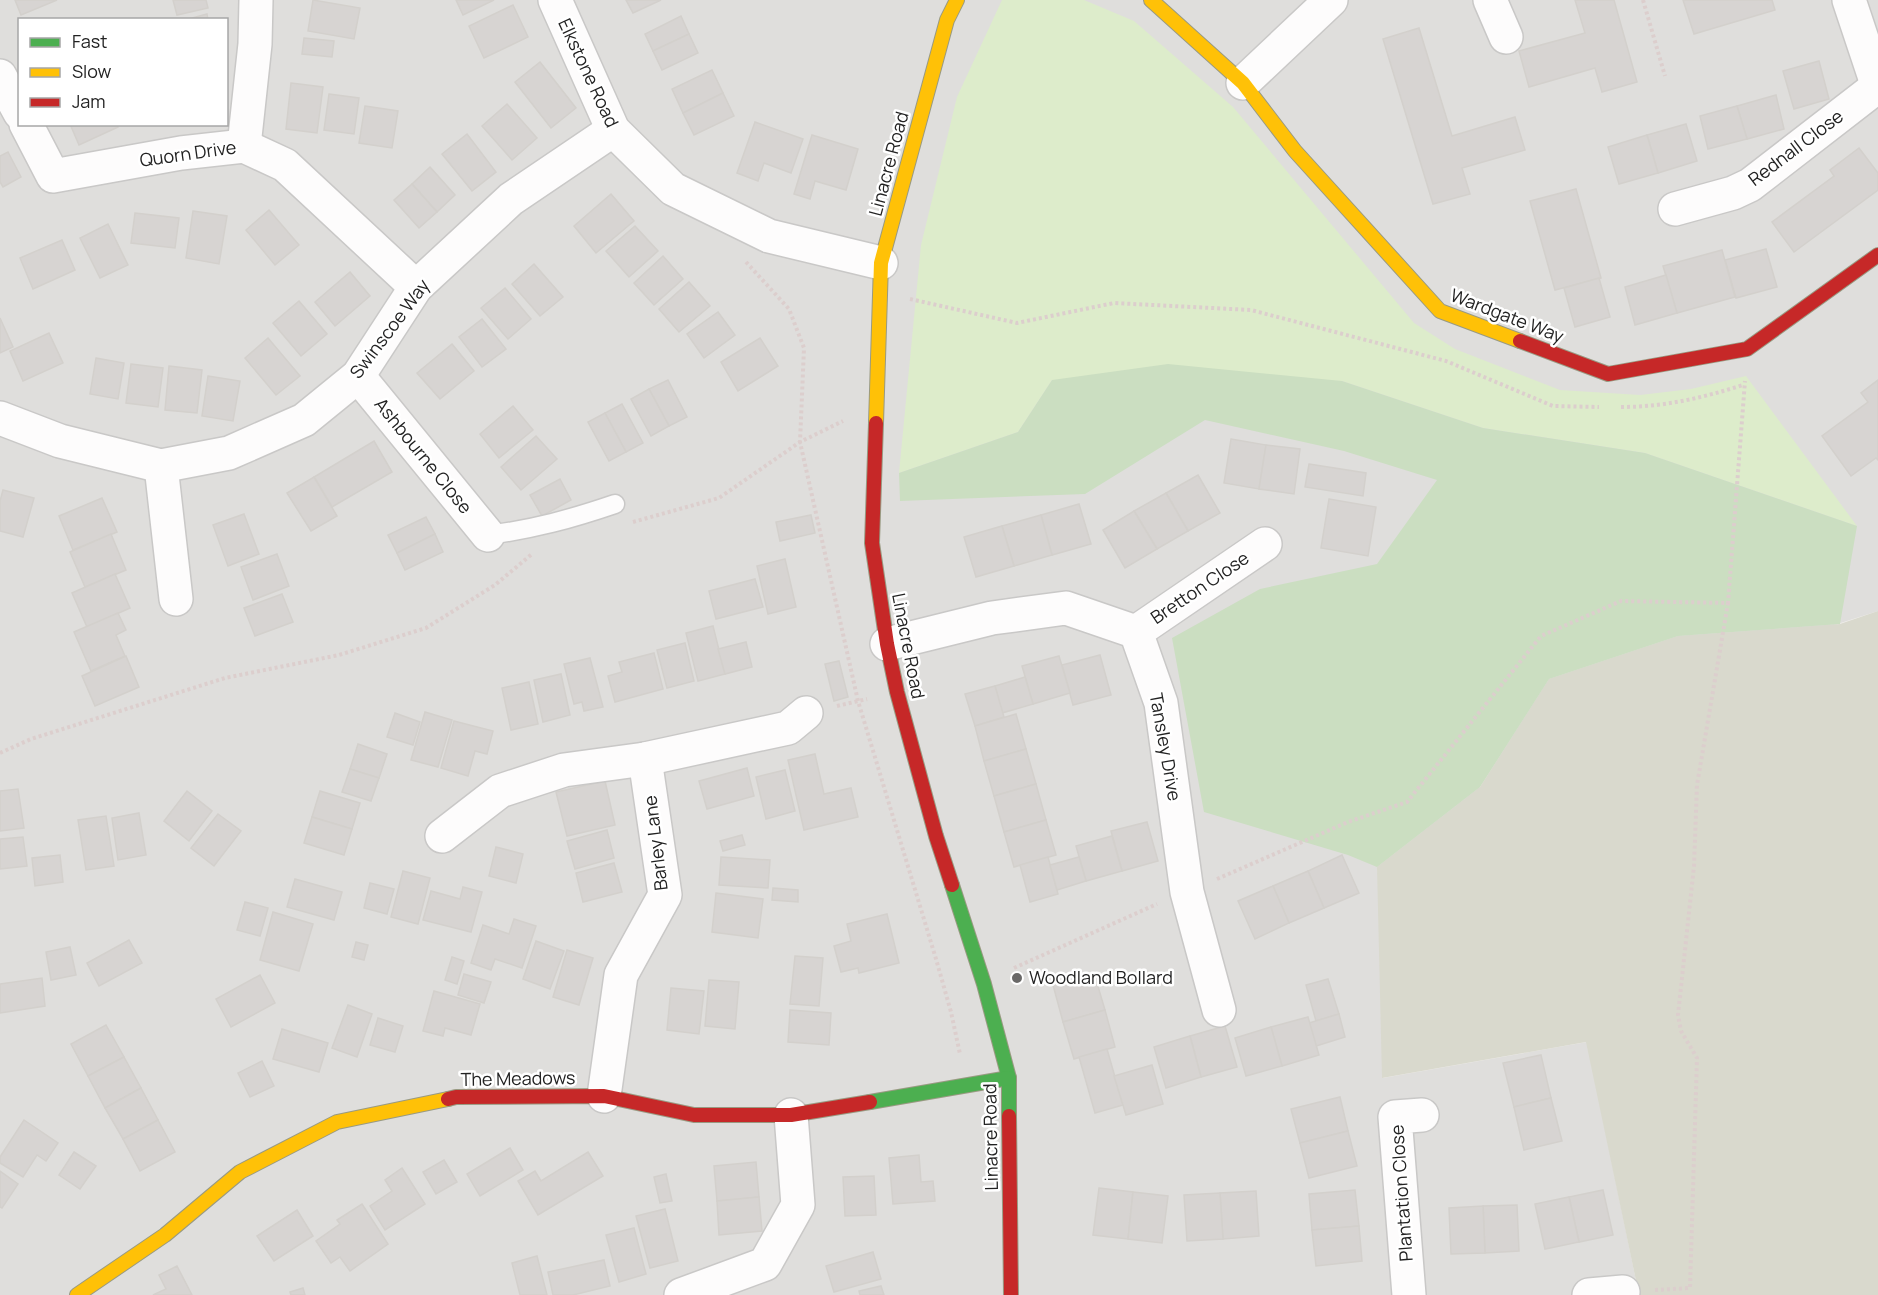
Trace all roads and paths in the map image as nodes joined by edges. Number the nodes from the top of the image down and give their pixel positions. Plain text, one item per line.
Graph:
1 (256, 0) edge
2 (555, 0) edge
3 (957, 0) edge
4 (1151, 0) edge
5 (1331, 0) edge
6 (1491, 0) edge
7 (1643, 0) edge
8 (1849, 0) edge
9 (1506, 37) dead end
10 (0, 75) edge
11 (1665, 76) dead end
12 (1243, 83) junction
13 (1878, 87) edge
14 (18, 108) edge
15 (27, 126) edge
16 (613, 130) junction
17 (244, 146) junction
18 (1675, 209) dead end
19 (740, 254) dead end
20 (1878, 255) edge
21 (880, 278) junction
22 (416, 287) junction
23 (1747, 349) junction
24 (358, 376) junction
25 (1745, 384) junction
26 (877, 406) junction
27 (1608, 407) dead end
28 (1620, 407) dead end
29 (0, 418) edge
30 (800, 442) junction
31 (161, 466) junction
32 (615, 504) dead end
33 (632, 523) dead end
34 (488, 535) joint
35 (1265, 544) dead end
36 (541, 547) dead end
37 (176, 599) dead end
38 (1728, 603) junction
39 (1136, 632) junction
40 (887, 644) junction
41 (897, 692) junction
42 (858, 701) junction
43 (806, 714) joint
44 (0, 753) edge
45 (645, 759) junction
46 (442, 836) dead end
47 (1187, 892) junction
48 (1008, 971) dead end
49 (989, 1002) junction
50 (1219, 1010) dead end
51 (951, 1012) junction
52 (1009, 1078) junction
53 (966, 1087) junction
54 (604, 1096) junction
55 (791, 1115) junction
56 (1422, 1115) dead end
57 (1690, 1288) junction
58 (1623, 1292) joint
59 (78, 1295) edge
60 (681, 1295) edge
61 (1011, 1295) edge
62 (1410, 1295) edge
63 (1589, 1295) edge
64 (1692, 1295) edge

1 - 17 street
2 - 16 street, Elkstone Road
3 - 21 street, Linacre Road
4 - 12 street, Wardgate Way
5 - 12 street
6 - 9 street
7 - 11 path
8 - 13 street
10 - 14 street
12 - 23 street, Wardgate Way
13 - 18 street, Rednall Close
15 - 17 street, Quorn Drive
16 - 21 street, Elkstone Road
16 - 22 street, Swinscoe Way
17 - 22 street, Quorn Drive
19 - 30 path
20 - 23 street, Wardgate Way
21 - 26 street, Linacre Road
21 - 27 path
22 - 24 street, Swinscoe Way
23 - 25 path
24 - 31 street, Swinscoe Way
24 - 34 street, Ashbourne Close
25 - 28 path
25 - 38 path
26 - 30 path
26 - 40 street, Linacre Road
29 - 31 street, Swinscoe Way
30 - 33 path
30 - 42 path
31 - 37 street
32 - 34 lane
35 - 39 street, Bretton Close
36 - 44 path
38 - 47 path
38 - 57 path
39 - 40 street
39 - 47 street, Tansley Drive
40 - 41 street, Linacre Road
41 - 42 path
41 - 49 street, Linacre Road
42 - 43 path
42 - 51 path
43 - 45 street
45 - 46 street
45 - 54 street, Barley Lane
47 - 48 path
47 - 50 street, Tansley Drive
49 - 51 path
49 - 52 street, Linacre Road
51 - 53 path
52 - 53 street, The Meadows
52 - 61 street, Linacre Road
53 - 55 street, The Meadows
54 - 55 street, The Meadows
54 - 59 street, The Meadows
55 - 60 street
56 - 62 street, Plantation Close
57 - 58 path
57 - 64 path
58 - 63 street

